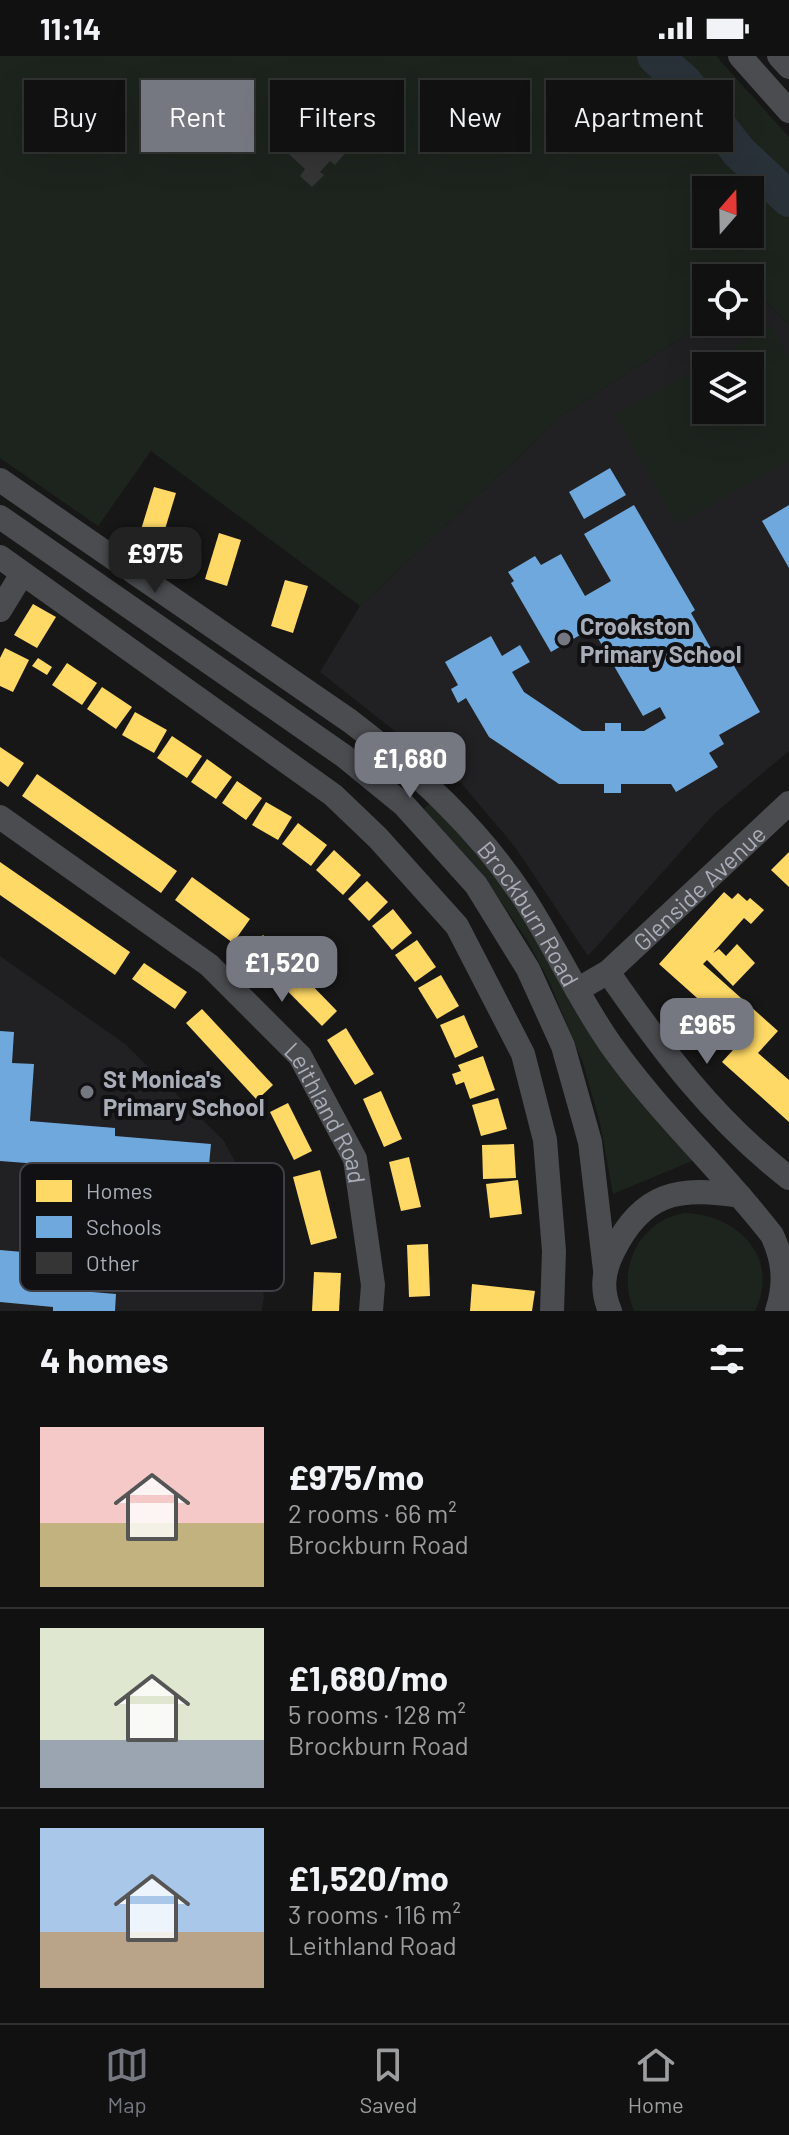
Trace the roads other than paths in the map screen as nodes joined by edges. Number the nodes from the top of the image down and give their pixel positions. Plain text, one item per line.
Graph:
1 (740, 56) edge
2 (779, 56) edge
3 (789, 67) edge
4 (789, 111) edge
5 (0, 480) edge
6 (0, 517) edge
7 (0, 557) edge
8 (22, 574) junction
9 (0, 610) edge
10 (426, 783) junction
11 (789, 803) edge
12 (404, 805) junction
13 (0, 817) edge
14 (378, 838) junction
15 (608, 972) junction
16 (577, 990) junction
17 (789, 1178) edge
18 (740, 1196) junction
19 (604, 1278) junction
20 (371, 1311) edge
21 (552, 1311) edge
22 (601, 1311) edge
23 (610, 1311) edge
24 (777, 1311) edge

1 - 4 street
2 - 3 street
5 - 10 street, Brockburn Road
6 - 12 street, Brockburn Road
7 - 8 street
8 - 9 street
8 - 14 street
10 - 12 street
10 - 16 street, Brockburn Road
11 - 15 street, Glenside Avenue
12 - 14 street
12 - 19 street, Brockburn Road
13 - 20 street, Leithland Road
14 - 21 street
15 - 16 street, Glenside Avenue
15 - 17 street
16 - 18 street, Brockburn Road
18 - 19 street
18 - 24 street, Brockburn Road
19 - 22 street, Brockburn Road
19 - 23 street

